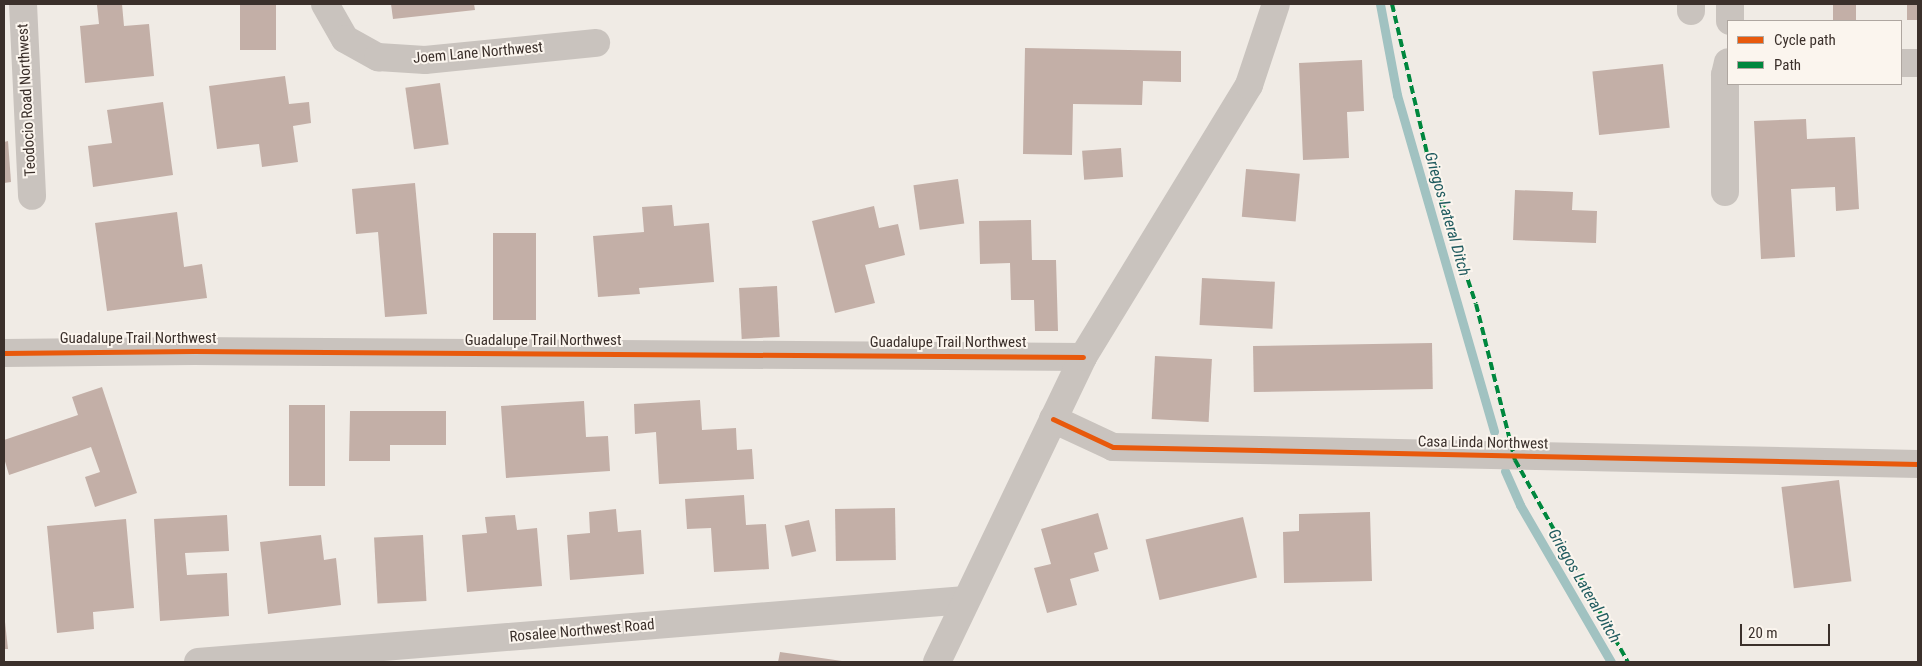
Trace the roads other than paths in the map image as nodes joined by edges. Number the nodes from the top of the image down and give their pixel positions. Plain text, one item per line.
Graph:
1 (22, 4) edge
2 (325, 4) edge
3 (1276, 4) edge
4 (1730, 4) edge
5 (1730, 20) edge
6 (596, 43) dead end
7 (1902, 63) edge
8 (1918, 63) edge
9 (1727, 66) edge
10 (1725, 192) dead end
11 (32, 196) dead end
12 (4, 353) edge
13 (1082, 357) junction
14 (1053, 419) junction
15 (1918, 464) edge
16 (966, 600) junction
17 (198, 662) edge
18 (937, 662) edge

1 - 11 street, Teodocio Road Northwest
2 - 6 street, Joem Lane Northwest
3 - 13 street
4 - 5 street
7 - 8 street
9 - 10 street
12 - 13 street, Guadalupe Trail Northwest
13 - 14 street
14 - 15 street, Casa Linda Northwest
14 - 16 street
16 - 17 street, Rosalee Northwest Road
16 - 18 street

